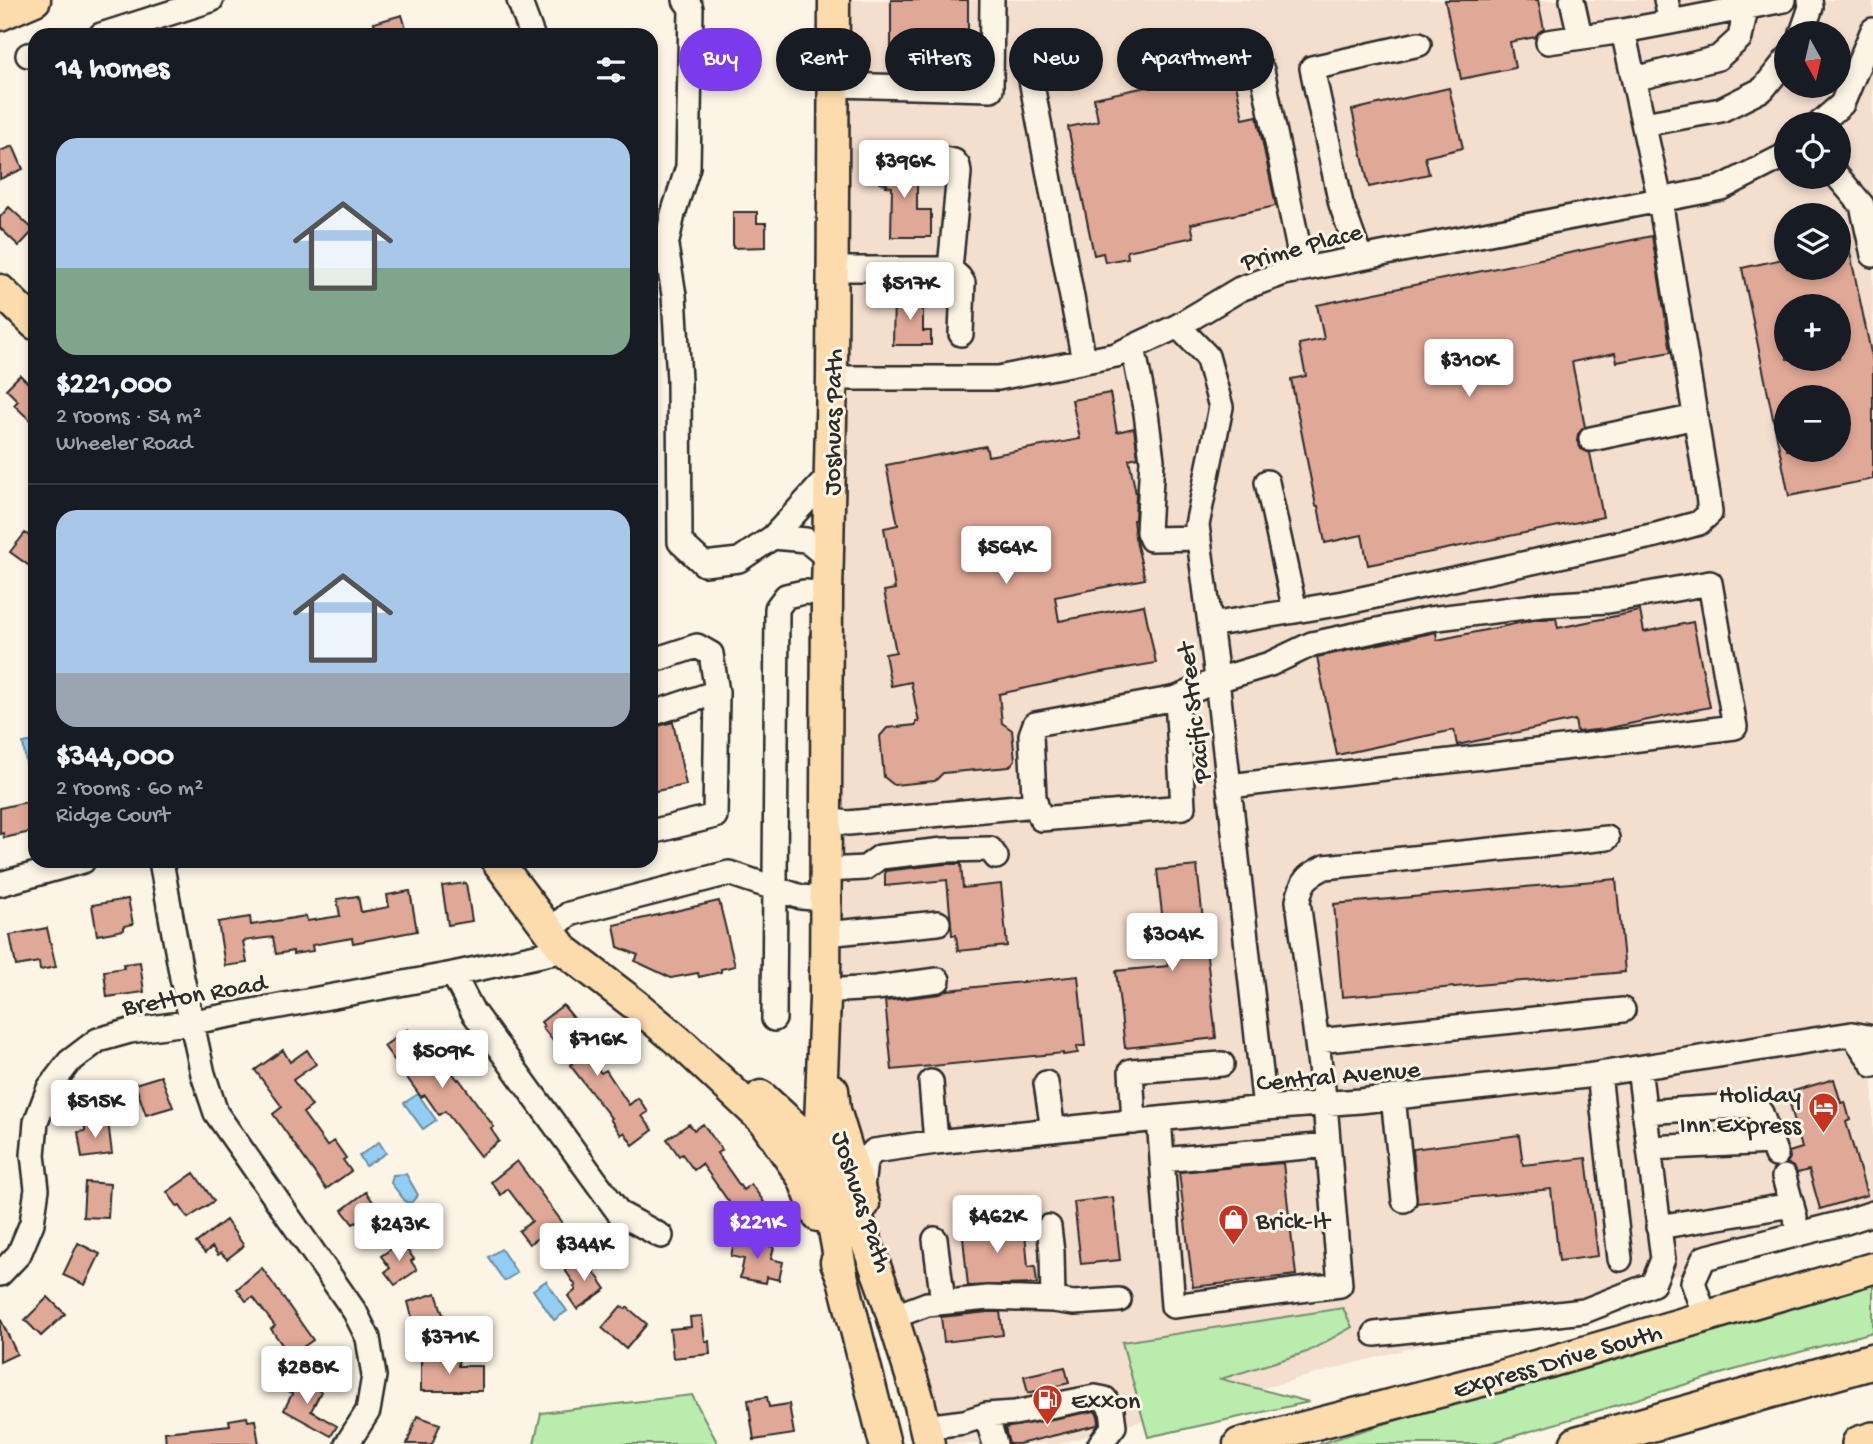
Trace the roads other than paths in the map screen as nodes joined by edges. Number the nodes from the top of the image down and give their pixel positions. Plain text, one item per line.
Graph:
1 (210, 0) edge
2 (519, 0) edge
3 (685, 0) edge
4 (834, 0) edge
5 (992, 0) edge
6 (1572, 0) edge
7 (1784, 0) edge
8 (1810, 0) edge
9 (1722, 6) edge
10 (1746, 8) junction
11 (1669, 11) edge
12 (1807, 21) edge
13 (123, 28) edge
14 (529, 28) edge
15 (834, 28) edge
16 (1873, 30) edge
17 (1623, 31) junction
18 (1580, 36) junction
19 (1548, 41) dead end
20 (1419, 44) dead end
21 (1774, 75) edge
22 (1634, 79) junction
23 (871, 86) edge
24 (834, 91) edge
25 (1033, 91) edge
26 (1266, 91) edge
27 (1833, 112) edge
28 (1644, 124) junction
29 (922, 155) dead end
30 (1774, 160) edge
31 (1851, 188) edge
32 (1660, 200) junction
33 (1867, 201) edge
34 (659, 246) edge
35 (1873, 255) edge
36 (1360, 257) junction
37 (950, 268) junction
38 (833, 269) junction
39 (1303, 270) junction
40 (1178, 326) junction
41 (961, 334) dead end
42 (1133, 347) junction
43 (1084, 361) junction
44 (832, 378) junction
45 (1696, 417) junction
46 (1591, 439) dead end
47 (830, 475) junction
48 (1267, 482) dead end
49 (773, 537) junction
50 (1199, 538) junction
51 (828, 558) junction
52 (827, 593) junction
53 (1295, 611) junction
54 (1210, 625) junction
55 (658, 659) edge
56 (1217, 680) junction
57 (717, 692) junction
58 (1177, 698) junction
59 (658, 712) edge
60 (1229, 786) junction
61 (1036, 805) junction
62 (826, 820) junction
63 (658, 830) edge
64 (1607, 838) dead end
65 (996, 857) dead end
66 (58, 868) edge
67 (161, 868) edge
68 (502, 868) edge
69 (0, 884) edge
70 (825, 884) junction
71 (774, 888) junction
72 (938, 923) dead end
73 (825, 934) junction
74 (557, 940) junction
75 (453, 974) junction
76 (938, 980) dead end
77 (825, 995) junction
78 (1623, 1010) dead end
79 (774, 1019) dead end
80 (193, 1022) junction
81 (1863, 1036) edge
82 (1317, 1041) junction
83 (682, 1044) junction
84 (1222, 1064) dead end
85 (1873, 1065) edge
86 (1639, 1068) junction
87 (822, 1072) junction
88 (1599, 1074) junction
89 (931, 1082) dead end
90 (1046, 1083) dead end
91 (1393, 1097) junction
92 (1325, 1104) junction
93 (774, 1108) junction
94 (1265, 1108) junction
95 (1644, 1112) junction
96 (1159, 1119) junction
97 (1134, 1122) junction
98 (1053, 1130) junction
99 (936, 1142) junction
100 (1328, 1145) junction
101 (819, 1149) junction
102 (1648, 1149) junction
103 (1777, 1158) junction
104 (1162, 1160) junction
105 (861, 1194) junction
106 (1404, 1200) dead end
107 (1792, 1205) junction
108 (1873, 1213) edge
109 (1049, 1227) dead end
110 (1658, 1227) junction
111 (1800, 1234) junction
112 (661, 1236) dead end
113 (936, 1239) dead end
114 (1620, 1259) dead end
115 (1873, 1268) edge
116 (0, 1274) edge
117 (843, 1279) junction
118 (1053, 1300) junction
119 (1119, 1300) dead end
120 (943, 1303) junction
121 (898, 1315) junction
122 (1705, 1317) junction
123 (1375, 1334) dead end
124 (1873, 1361) edge
125 (986, 1415) junction
126 (924, 1424) edge
127 (1873, 1440) edge
128 (347, 1444) edge
129 (885, 1444) edge
130 (995, 1444) edge
131 (1100, 1444) edge
132 (1239, 1444) edge
133 (1578, 1444) edge
134 (1860, 1444) edge

1 - 13 street
2 - 14 street
3 - 34 street
4 - 15 main road, Joshuas Path
5 - 23 street
6 - 18 street
7 - 10 street
8 - 12 street
9 - 10 street
9 - 11 street
10 - 22 street
11 - 17 street
16 - 27 street
17 - 18 street
17 - 22 street
18 - 19 street
20 - 36 street
21 - 28 street
22 - 28 street
24 - 38 main road, Joshuas Path
25 - 43 street
26 - 39 street
28 - 32 street
29 - 37 street
30 - 32 street, Prime Place
31 - 33 street
32 - 36 street, Prime Place
32 - 45 street
33 - 35 street
34 - 49 street
36 - 39 street, Prime Place
37 - 38 street
37 - 41 street
38 - 44 main road, Joshuas Path
39 - 40 street, Prime Place
40 - 42 street, Prime Place
40 - 50 street, Pacific Street
42 - 43 street, Prime Place
42 - 50 street
43 - 44 street, Prime Place
44 - 47 main road, Joshuas Path
45 - 46 street
45 - 53 street
47 - 49 street
47 - 51 main road, Joshuas Path
48 - 53 street
49 - 51 street
50 - 54 street, Pacific Street
51 - 52 main road, Joshuas Path
52 - 62 main road, Joshuas Path
52 - 71 street
53 - 54 street
54 - 56 street, Pacific Street
55 - 57 street
56 - 58 street
56 - 60 street, Pacific Street
56 - 60 street
57 - 59 street
57 - 63 street
58 - 61 street
58 - 61 street
60 - 94 street, Pacific Street
61 - 62 street
62 - 70 main road, Joshuas Path
64 - 82 street
65 - 70 street
66 - 69 street
67 - 80 street
68 - 74 main road
70 - 71 street
70 - 73 main road, Joshuas Path
71 - 74 street
71 - 79 street
72 - 73 street
73 - 77 main road, Joshuas Path
74 - 75 street, Bretton Road
74 - 83 main road
75 - 80 street, Bretton Road
75 - 112 street
76 - 77 street
77 - 87 main road, Joshuas Path
77 - 105 main road, Joshuas Path
78 - 82 street
80 - 116 street, Bretton Road
80 - 128 street
81 - 85 street
81 - 86 street, Central Avenue
82 - 92 street
83 - 93 main road
83 - 117 main road
84 - 97 street
86 - 88 street, Central Avenue
86 - 95 street
87 - 93 main road
87 - 101 main road, Joshuas Path
88 - 91 street, Central Avenue
88 - 114 street
89 - 99 street
90 - 98 street
91 - 92 street, Central Avenue
91 - 106 street
92 - 94 street, Central Avenue
92 - 100 street
93 - 101 main road
94 - 96 street, Central Avenue
95 - 102 street
95 - 103 street
96 - 97 street, Central Avenue
96 - 104 street
97 - 98 street, Central Avenue
98 - 99 street, Central Avenue
99 - 105 street, Central Avenue
100 - 104 street
100 - 104 street
101 - 117 main road, Joshuas Path
101 - 126 main road
102 - 103 street
102 - 110 street
103 - 107 street
105 - 121 main road, Joshuas Path
107 - 110 street
107 - 111 street
108 - 111 street
109 - 118 street
110 - 123 street
111 - 122 street
113 - 120 street
115 - 122 main road, Express Drive South
117 - 129 main road
118 - 119 street
118 - 120 street
120 - 121 street
121 - 126 main road, Joshuas Path
122 - 132 main road, Express Drive South
124 - 133 highway
125 - 126 street
125 - 130 street
125 - 131 street
127 - 134 highway

